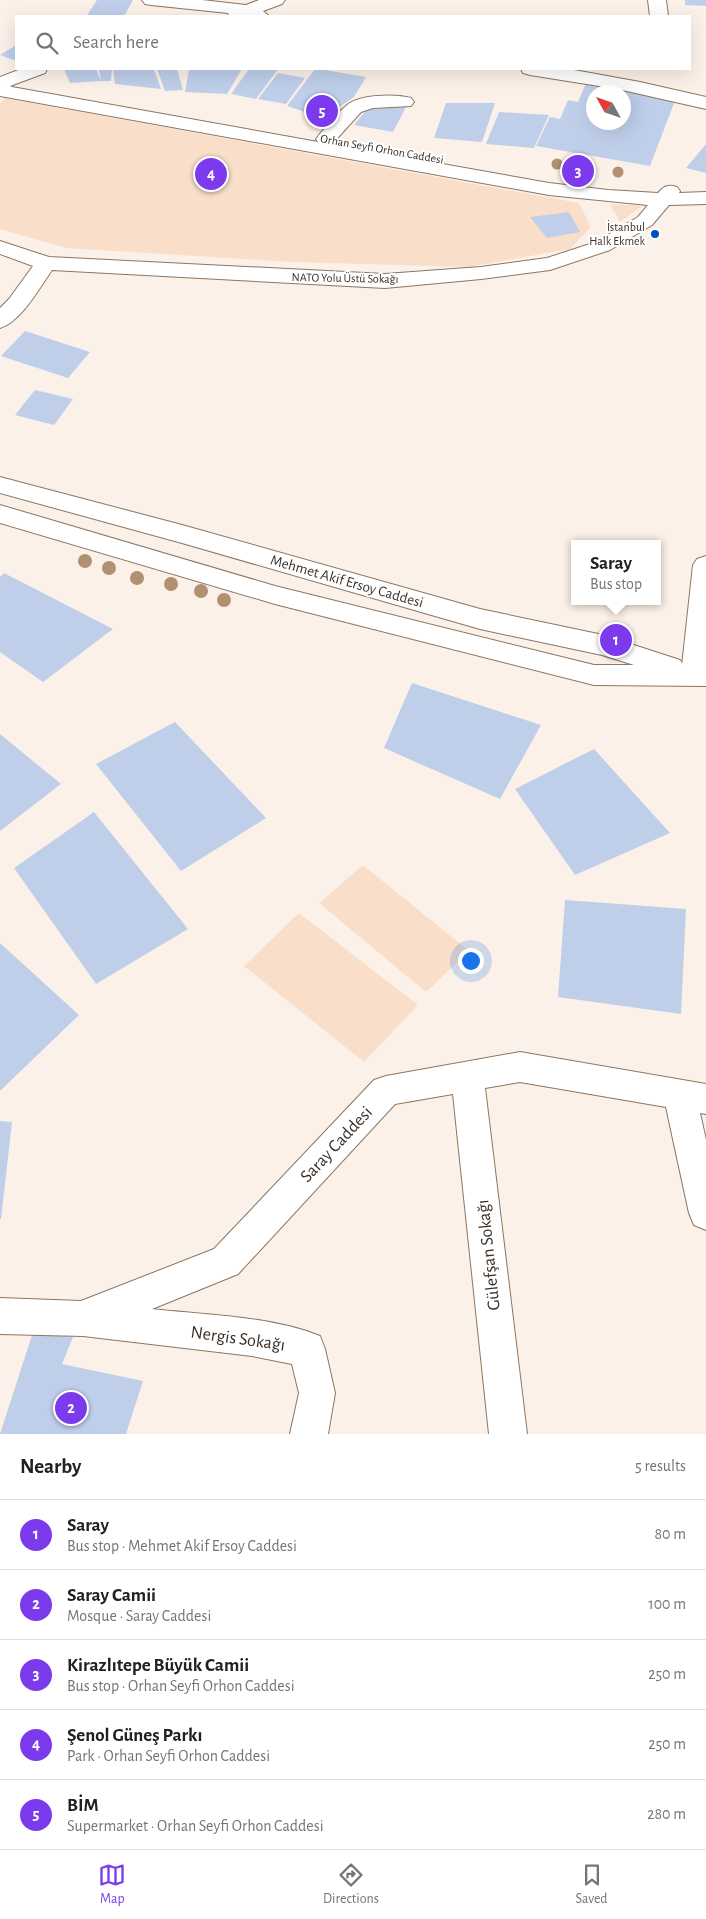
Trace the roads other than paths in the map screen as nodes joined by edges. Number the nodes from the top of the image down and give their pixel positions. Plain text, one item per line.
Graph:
1 (151, 0) edge
2 (276, 0) edge
3 (657, 0) edge
4 (254, 13) edge
5 (237, 15) edge
6 (659, 15) edge
7 (36, 70) edge
8 (538, 70) edge
9 (0, 85) edge
10 (404, 102) dead end
11 (706, 103) edge
12 (326, 139) junction
13 (706, 188) edge
14 (596, 196) junction
15 (666, 196) junction
16 (706, 198) edge
17 (603, 246) junction
18 (0, 247) edge
19 (46, 263) junction
20 (0, 321) edge
21 (0, 485) edge
22 (0, 514) edge
23 (706, 566) edge
24 (700, 676) edge
25 (468, 1077) junction
26 (692, 1097) edge
27 (706, 1213) edge
28 (81, 1318) junction
29 (2, 1320) edge
30 (309, 1434) edge
31 (508, 1434) edge

1 - 4 street
2 - 4 street
3 - 6 street
4 - 5 street
7 - 9 street
8 - 11 street
9 - 12 street, Orhan Seyfi Orhon Caddesi
9 - 14 street
10 - 12 street
12 - 15 street, Orhan Seyfi Orhon Caddesi
13 - 15 street, Orhan Seyfi Orhon Caddesi
14 - 15 street
14 - 17 street
15 - 16 street
15 - 17 street, NATO Yolu Üstü Sokağı
17 - 19 street, NATO Yolu Üstü Sokağı
18 - 19 street, NATO Yolu Üstü Sokağı
19 - 20 street
21 - 24 street, Mehmet Akif Ersoy Caddesi
22 - 24 street, Mehmet Akif Ersoy Caddesi
23 - 24 street
25 - 26 street, Saray Caddesi
25 - 28 street, Saray Caddesi
25 - 31 street, Gülefşan Sokağı
26 - 27 street
28 - 29 street, Saray Caddesi
28 - 30 street, Nergis Sokağı

